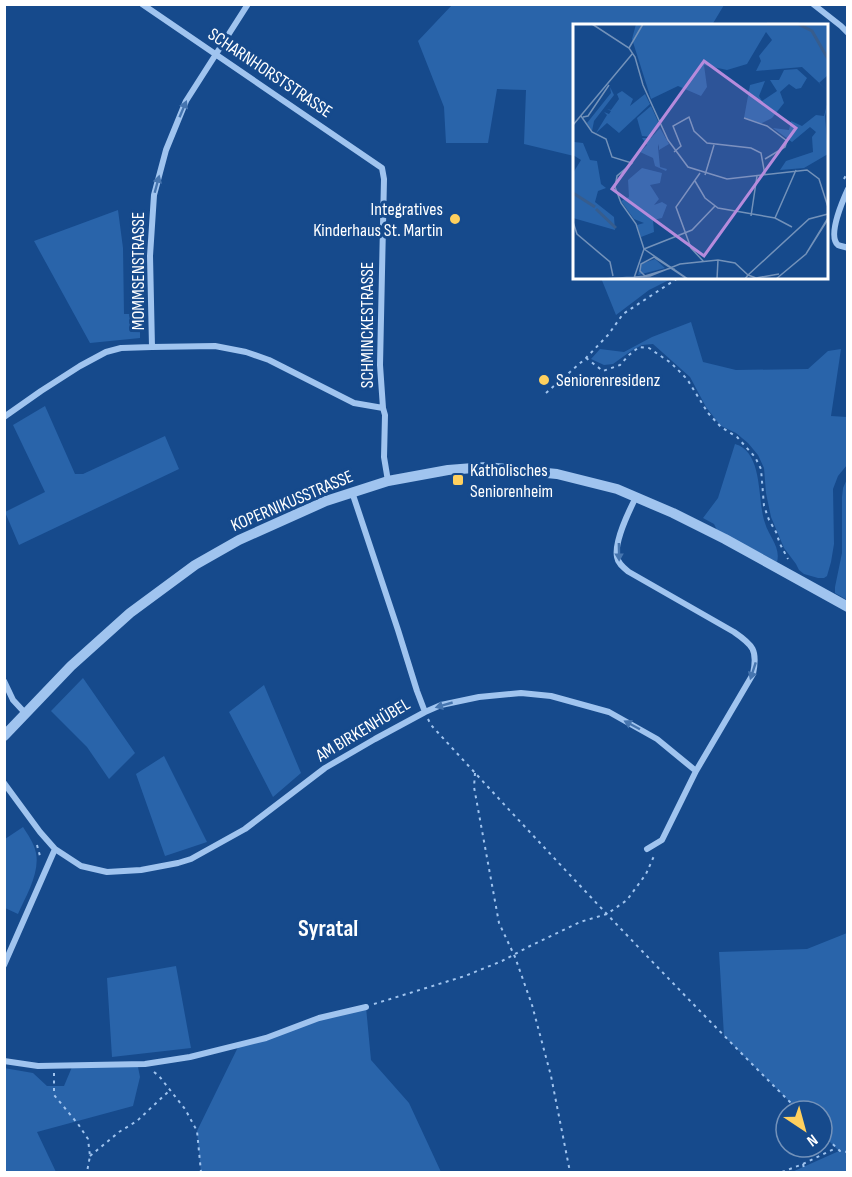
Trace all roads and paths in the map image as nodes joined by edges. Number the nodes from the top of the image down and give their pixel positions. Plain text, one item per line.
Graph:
1 (142, 4) edge
2 (248, 4) edge
3 (813, 4) edge
4 (848, 33) edge
5 (216, 54) junction
6 (382, 168) joint
7 (848, 189) edge
8 (848, 248) edge
9 (676, 279) edge
10 (152, 347) junction
11 (586, 358) junction
12 (546, 393) dead end
13 (383, 408) junction
14 (4, 417) edge
15 (388, 482) junction
16 (352, 492) junction
17 (636, 497) junction
18 (795, 579) junction
19 (848, 607) edge
20 (4, 681) edge
21 (425, 711) junction
22 (26, 714) junction
23 (4, 736) edge
24 (696, 771) junction
25 (475, 773) junction
26 (4, 783) edge
27 (55, 849) junction
28 (647, 849) joint
29 (607, 914) junction
30 (514, 954) junction
31 (4, 965) edge
32 (366, 1007) joint
33 (4, 1061) edge
34 (145, 1064) junction
35 (54, 1065) junction
36 (171, 1090) junction
37 (787, 1099) edge
38 (836, 1148) joint
39 (848, 1152) edge
40 (90, 1156) junction
41 (803, 1164) junction
42 (87, 1173) edge
43 (201, 1173) edge
44 (570, 1173) edge
45 (782, 1173) edge
46 (805, 1173) edge

1 - 5 street, SCHARNHORSTSTRASSE
2 - 5 street, MOMMSENSTRASSE
3 - 4 street
5 - 6 street, SCHARNHORSTSTRASSE
10 -> 5 street, MOMMSENSTRASSE
6 - 13 street, SCHMINCKESTRASSE
7 - 8 street
9 - 11 path
10 - 13 street
10 - 14 street
11 - 12 path
11 - 18 path
13 - 15 street, SCHMINCKESTRASSE
15 - 16 street, KOPERNIKUSSTRASSE
15 - 17 street, KOPERNIKUSSTRASSE
16 - 21 street
16 - 22 street, KOPERNIKUSSTRASSE
17 - 18 street, KOPERNIKUSSTRASSE
17 -> 24 street
18 - 19 street, KOPERNIKUSSTRASSE
20 - 22 street
24 -> 21 street, AM BIRKENHÜBEL
21 - 25 path
21 - 27 street, AM BIRKENHÜBEL
22 - 23 street, KOPERNIKUSSTRASSE
24 - 28 street
25 - 29 path
25 - 30 path
26 - 27 street, AM BIRKENHÜBEL
27 - 31 street
28 - 29 path
29 - 30 path
29 - 37 path
30 - 32 path
30 - 44 path
32 - 34 street
33 - 35 street
34 - 35 street
34 - 36 path
35 - 40 path
36 - 40 path
36 - 43 path
38 - 39 path
38 - 41 path
40 - 42 path
41 - 45 path
41 - 46 path

